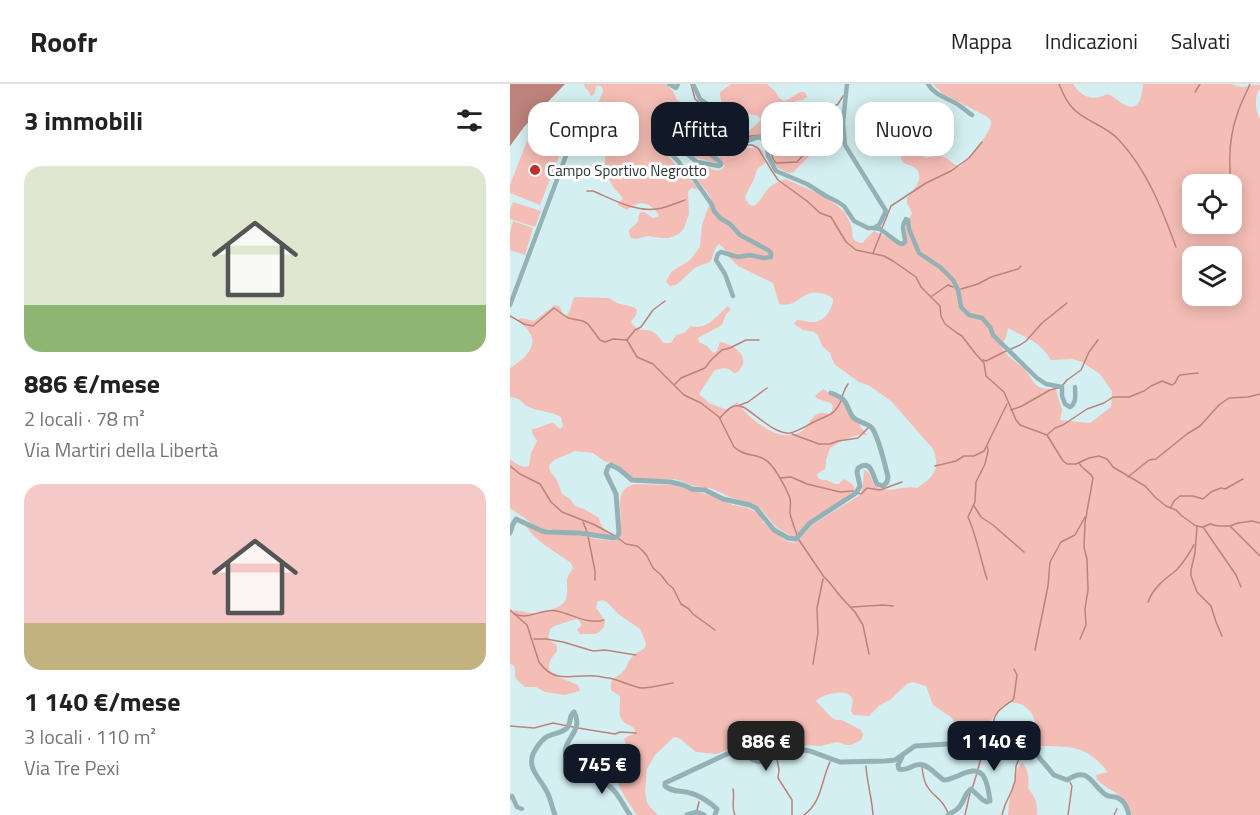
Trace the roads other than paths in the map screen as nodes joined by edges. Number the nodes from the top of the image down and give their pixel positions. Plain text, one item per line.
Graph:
1 (669, 84) edge
2 (678, 84) edge
3 (693, 84) edge
4 (847, 84) edge
5 (928, 84) edge
6 (704, 102) edge
7 (972, 115) dead end
8 (749, 140) edge
9 (566, 156) edge
10 (673, 156) edge
11 (690, 156) edge
12 (712, 156) edge
13 (874, 228) junction
14 (733, 296) dead end
15 (510, 305) edge
16 (1075, 387) dead end
17 (831, 393) dead end
18 (510, 533) edge
19 (902, 756) junction
20 (510, 797) edge
21 (522, 810) dead end
22 (555, 815) edge
23 (630, 815) edge
24 (687, 815) edge
25 (704, 815) edge
26 (715, 815) edge
27 (948, 815) edge
28 (1129, 815) edge

1 - 2 street
3 - 6 street
4 - 13 street
5 - 7 street
8 - 13 street
9 - 15 street
10 - 14 street
11 - 12 street
13 - 16 street
17 - 18 street
19 - 26 street
19 - 27 street
19 - 28 street
20 - 21 street
22 - 23 street
24 - 25 street

